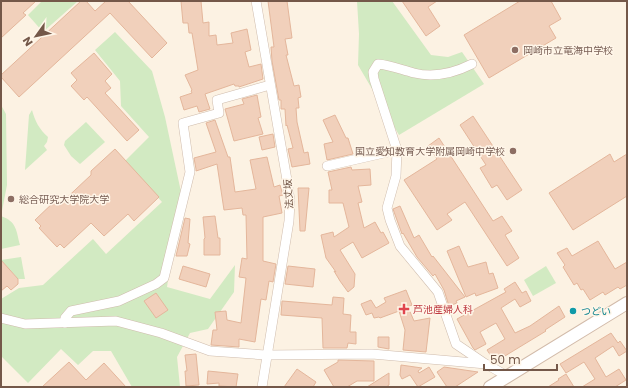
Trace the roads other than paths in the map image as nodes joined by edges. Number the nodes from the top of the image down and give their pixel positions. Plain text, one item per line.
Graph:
1 (256, 1) edge
2 (472, 64) dead end
3 (270, 85) junction
4 (397, 150) junction
5 (326, 166) dead end
6 (627, 303) edge
7 (1, 318) edge
8 (65, 323) junction
9 (266, 355) junction
10 (486, 364) junction
11 (507, 376) junction
12 (262, 387) edge
13 (490, 387) edge

1 - 3 street, 法丈坂
2 - 4 street
3 - 8 street
3 - 9 street, 法丈坂
4 - 5 street
4 - 10 street
6 - 11 main road
7 - 8 street
8 - 9 street
9 - 10 street
9 - 12 street, 法丈坂
10 - 11 street
11 - 13 main road

